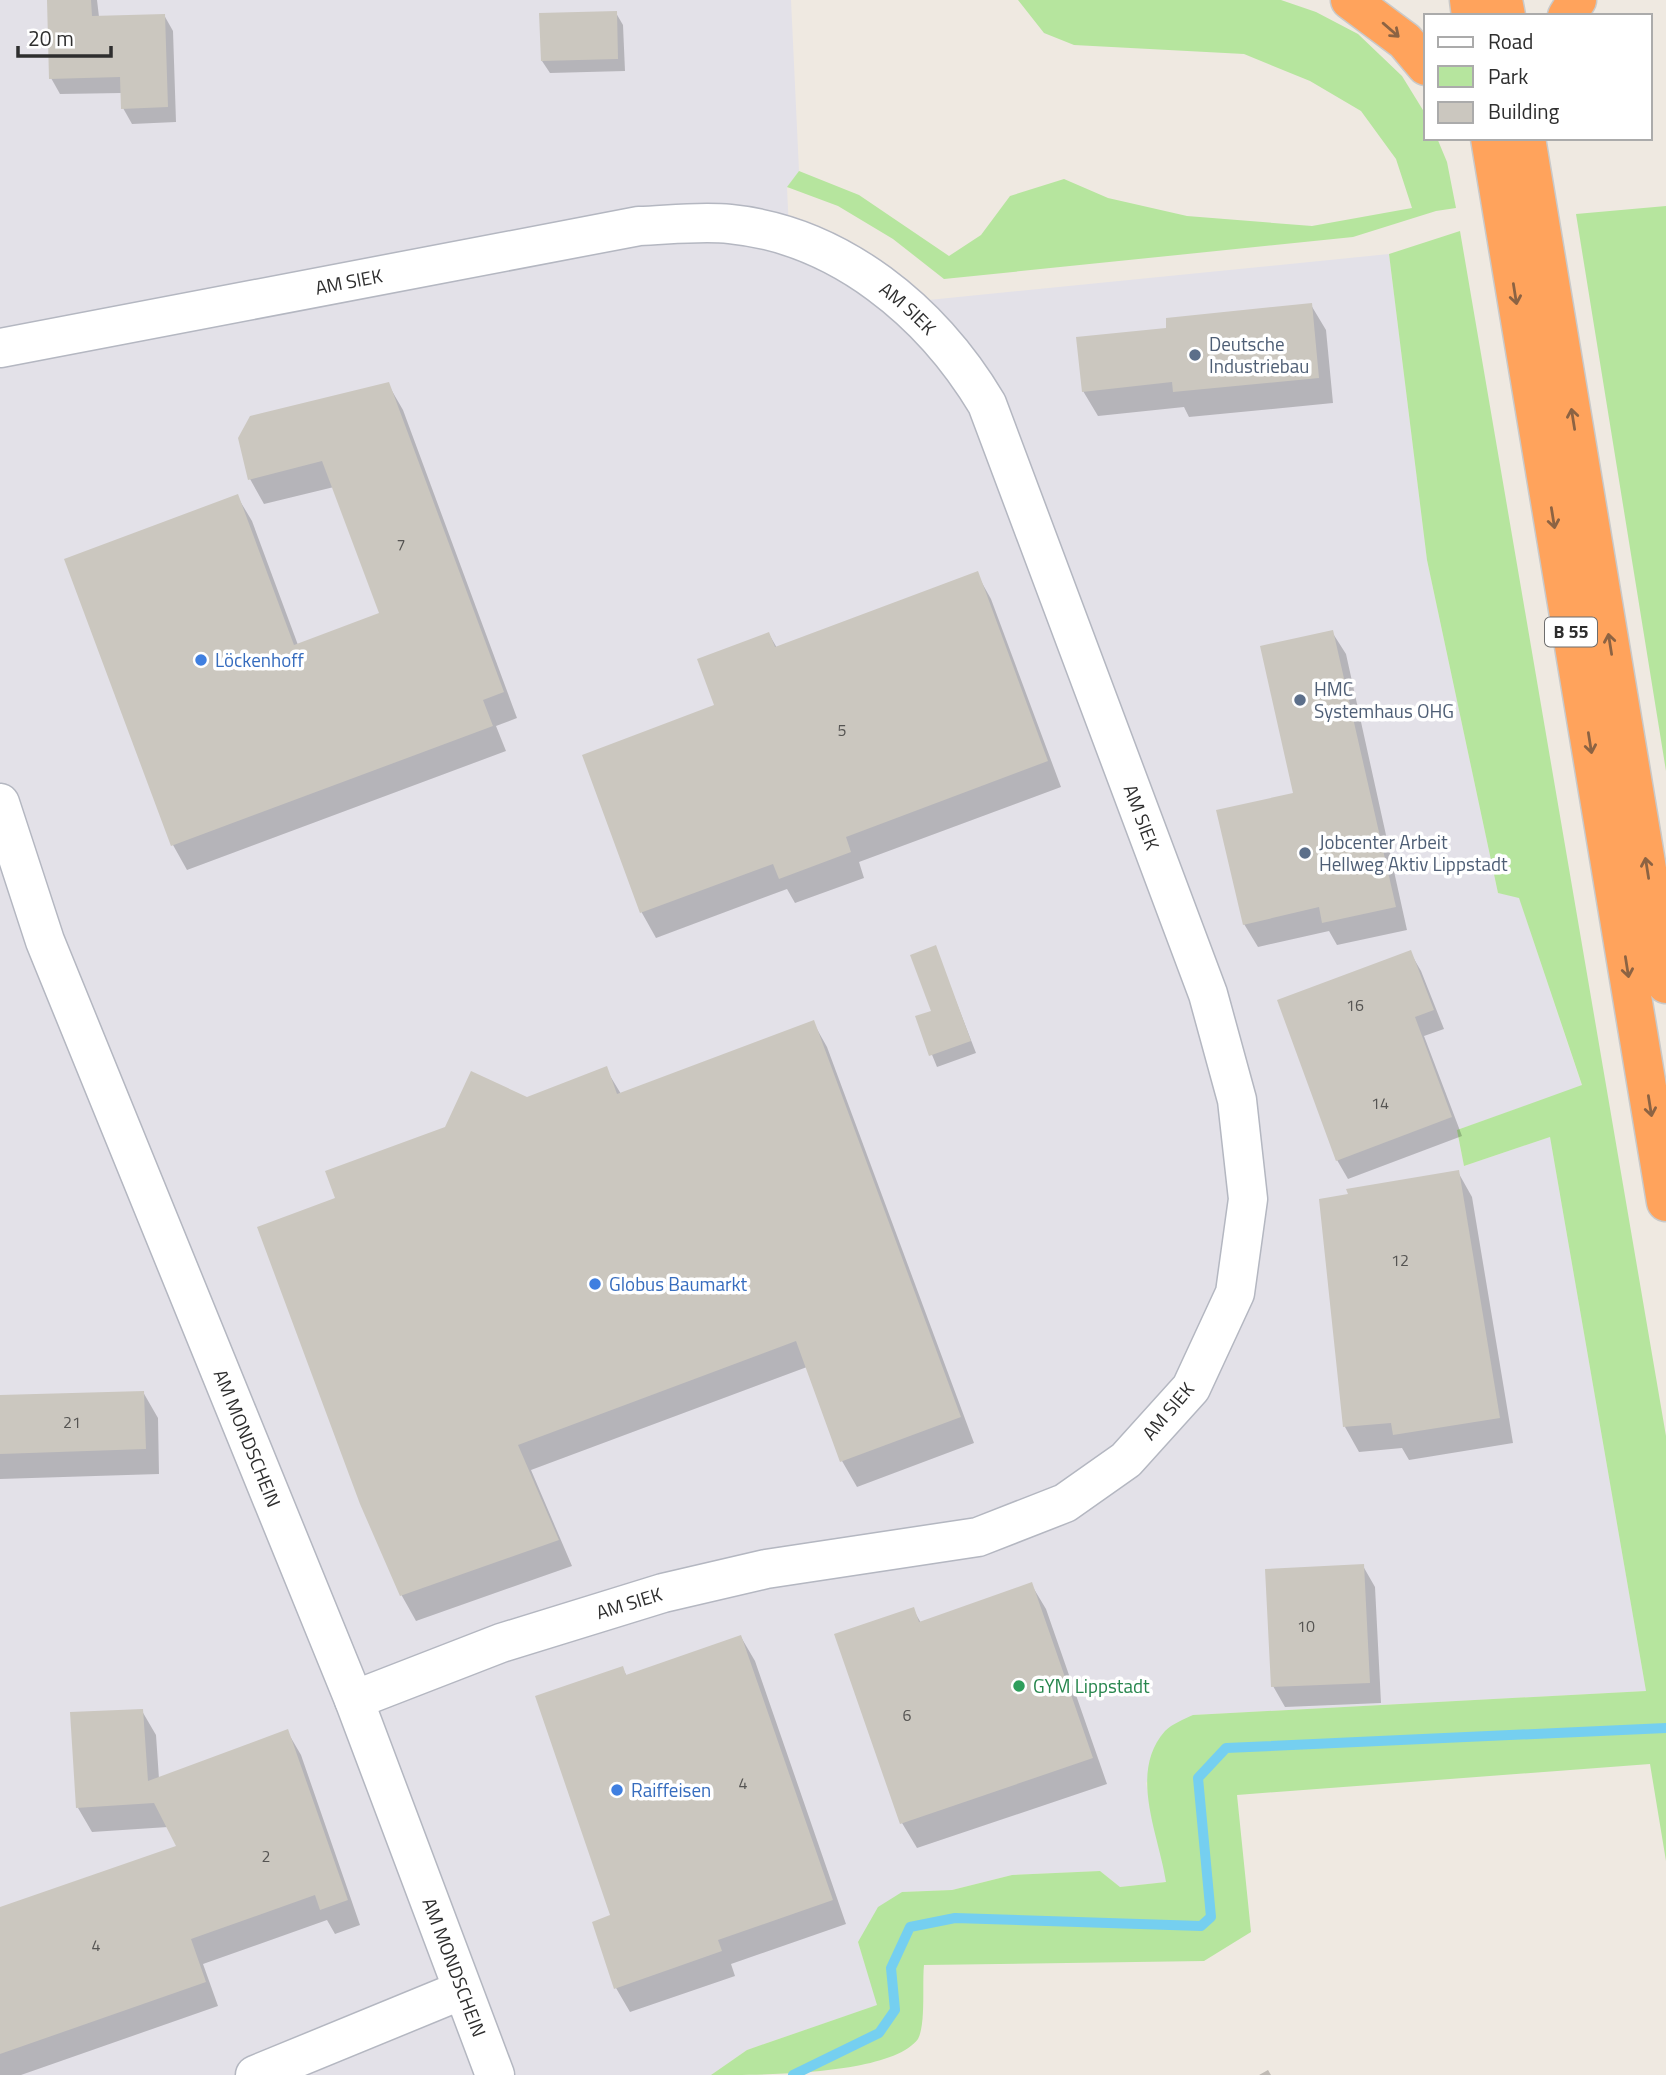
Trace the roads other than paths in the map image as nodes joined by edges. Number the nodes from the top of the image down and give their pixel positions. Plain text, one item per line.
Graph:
1 (1350, 0) edge
2 (1424, 64) edge
3 (1470, 140) edge
4 (1491, 140) edge
5 (1526, 140) edge
6 (1538, 140) edge
7 (1520, 211) junction
8 (0, 348) edge
9 (0, 803) edge
10 (1666, 984) edge
11 (1666, 1202) edge
12 (354, 1700) junction
13 (462, 1990) junction
14 (255, 2075) edge
15 (495, 2075) edge

1 -> 2 highway
3 - 7 highway
4 - 7 highway, B 55
5 - 7 highway, B 55
6 - 7 highway
10 -> 7 highway, B 55
7 -> 11 highway, B 55
8 - 12 street, AM SIEK
9 - 12 street, AM MONDSCHEIN
12 - 13 street, AM MONDSCHEIN
13 - 14 street
13 - 15 street, AM MONDSCHEIN

